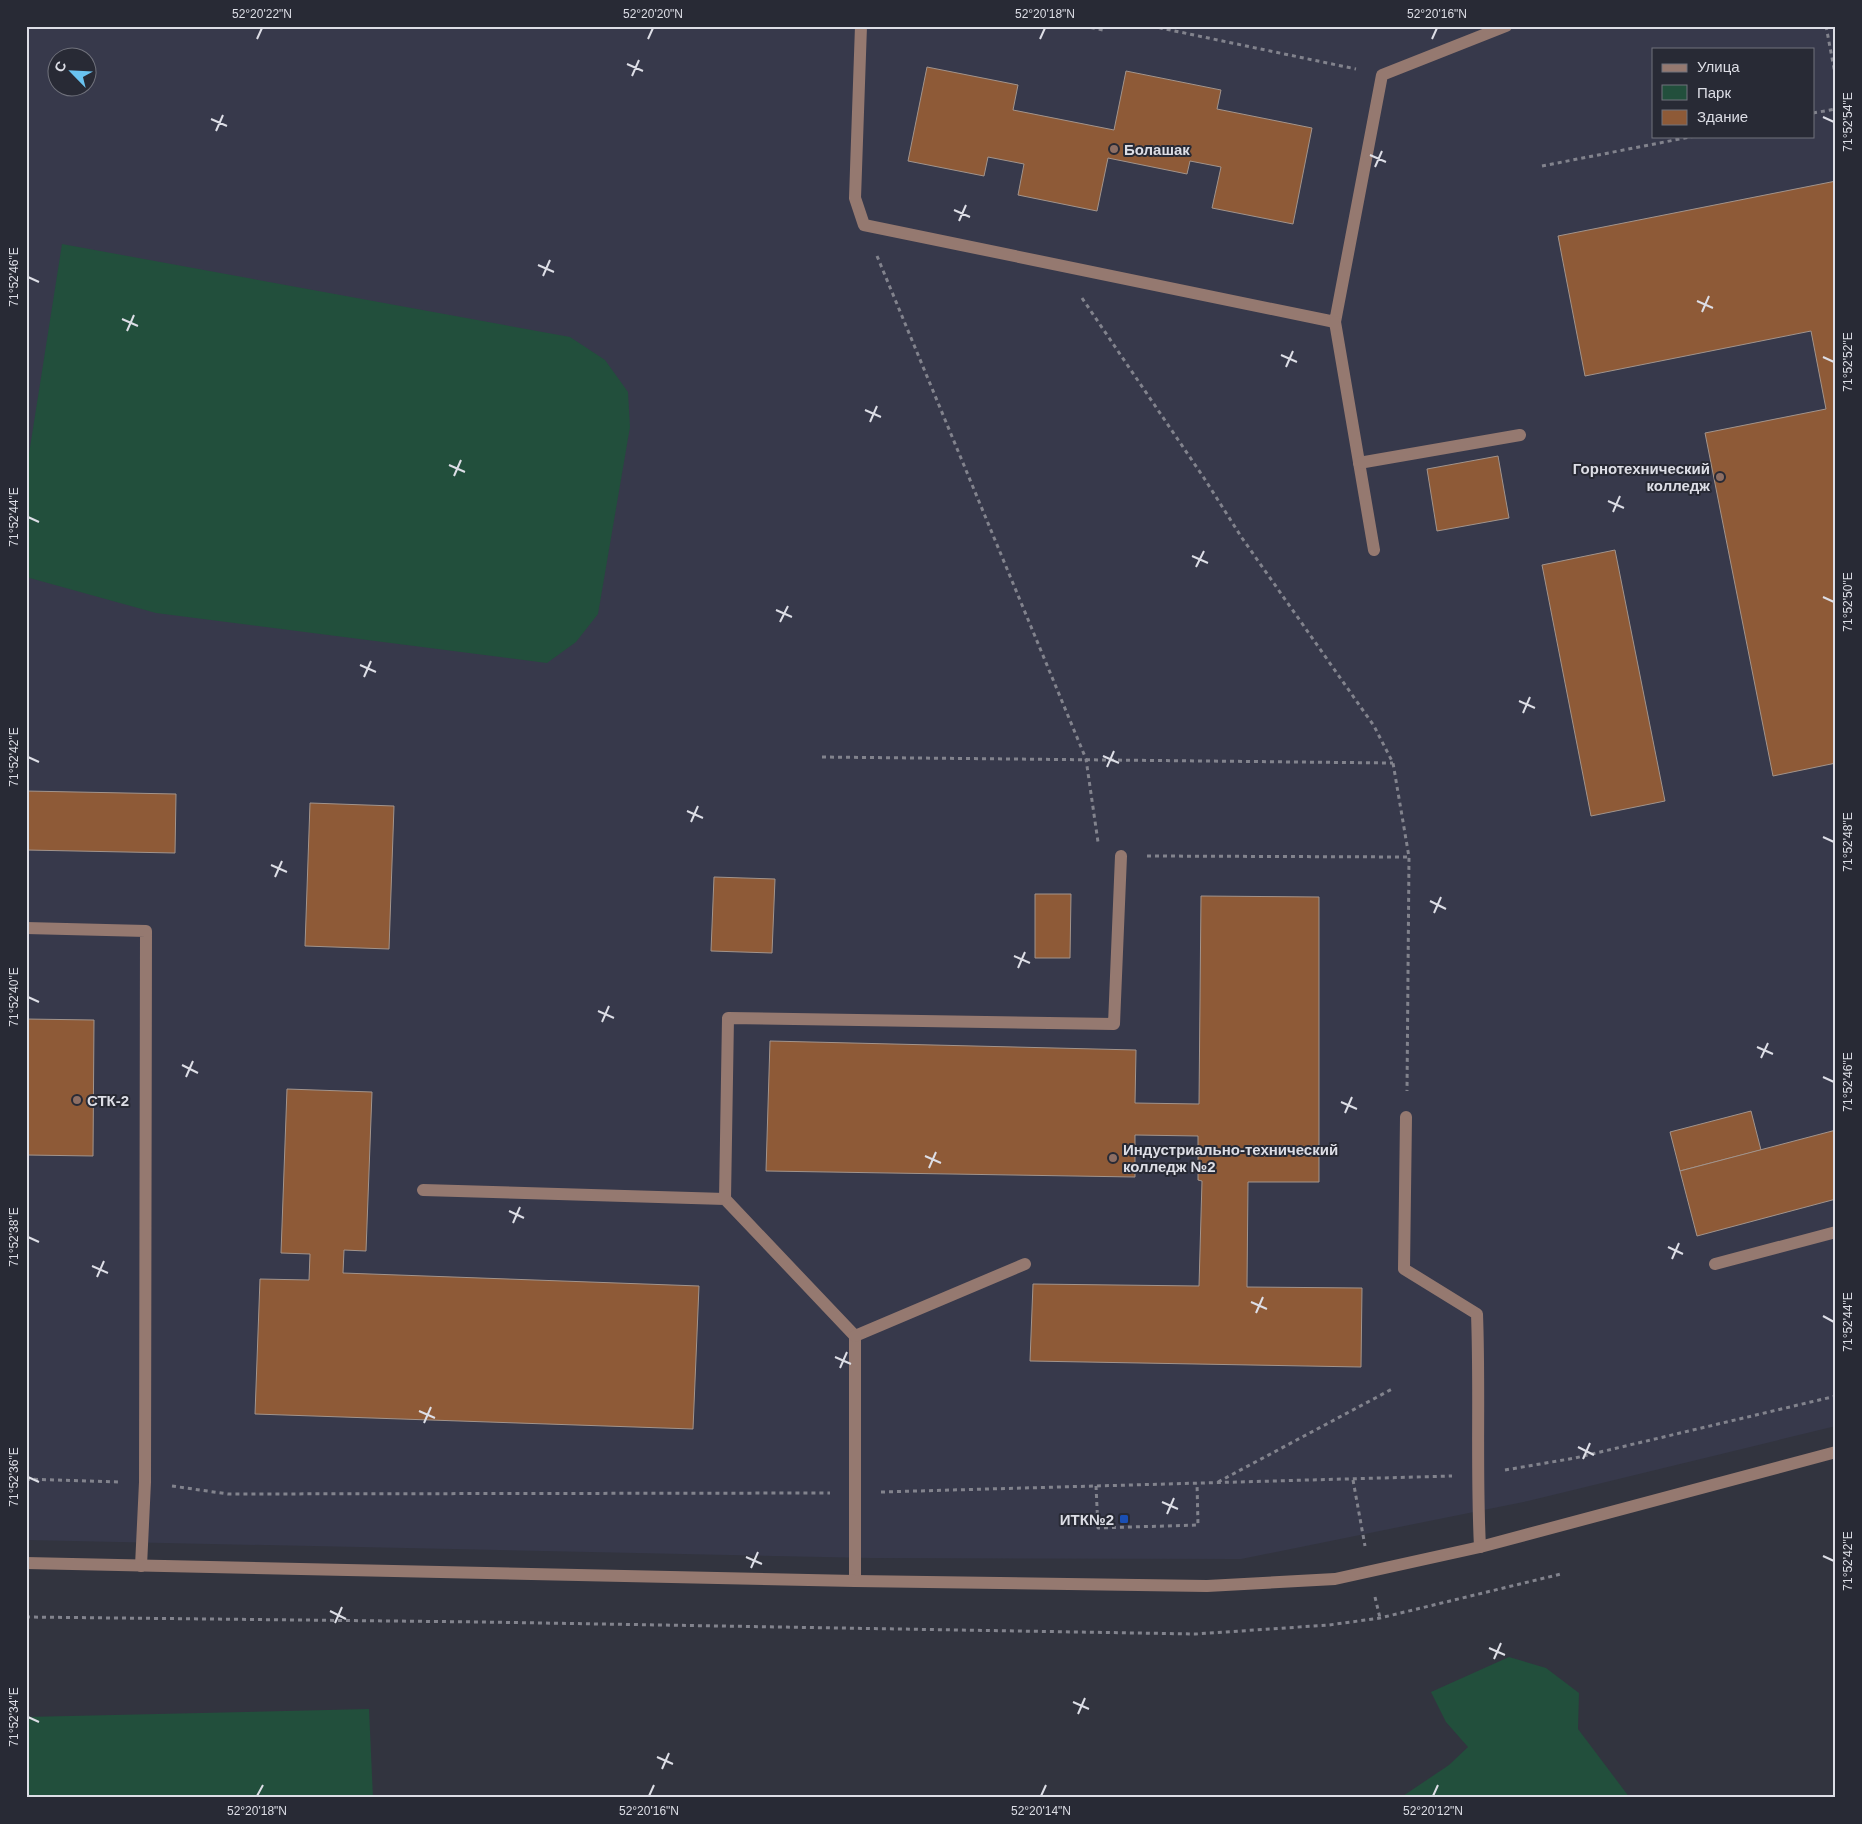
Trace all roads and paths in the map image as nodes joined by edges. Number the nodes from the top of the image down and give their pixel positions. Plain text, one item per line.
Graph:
1 (861, 26) edge
2 (1083, 26) edge
3 (1104, 26) edge
4 (1151, 26) edge
5 (1506, 26) edge
6 (1826, 26) edge
7 (1382, 75) junction
8 (1836, 79) edge
9 (1836, 109) edge
10 (1814, 113) edge
11 (1684, 138) edge
12 (1542, 166) dead end
13 (864, 225) junction
14 (1060, 265) junction
15 (1335, 322) junction
16 (1520, 435) dead end
17 (1359, 463) junction
18 (1374, 550) dead end
19 (822, 757) dead end
20 (1086, 759) junction
21 (1393, 763) junction
22 (1121, 856) junction
23 (1409, 857) junction
24 (26, 928) edge
25 (1406, 1117) joint
26 (423, 1190) dead end
27 (725, 1199) junction
28 (1836, 1232) edge
29 (1026, 1264) dead end
30 (1715, 1264) dead end
31 (855, 1336) junction
32 (1394, 1388) dead end
33 (1836, 1396) edge
34 (1836, 1452) edge
35 (1477, 1475) junction
36 (26, 1479) edge
37 (145, 1482) junction
38 (1217, 1482) junction
39 (1197, 1483) junction
40 (1096, 1486) junction
41 (854, 1493) junction
42 (1480, 1547) junction
43 (26, 1563) edge
44 (141, 1566) junction
45 (1561, 1574) dead end
46 (855, 1581) junction
47 (26, 1617) edge

1 - 13 street
2 - 3 path
4 - 7 path
5 - 7 street
6 - 8 path
7 - 15 street
9 - 10 path
11 - 12 path
13 - 14 street
13 - 20 path
14 - 15 street
14 - 21 path
15 - 17 street
16 - 17 street
17 - 18 street
19 - 20 path
20 - 21 path
20 - 22 path
21 - 23 path
22 - 23 path
22 - 27 street
23 - 25 path
24 - 37 street
25 - 35 street
26 - 27 street
27 - 31 street
28 - 30 street
29 - 31 street
31 - 41 street
32 - 38 path
33 - 35 path
34 - 42 street
35 - 38 path
35 - 42 street
36 - 37 path
37 - 41 path
37 - 44 street
38 - 39 path
39 - 40 path
39 - 40 path
40 - 41 path
41 - 46 street
42 - 46 street
43 - 44 street
44 - 46 street
45 - 47 path

